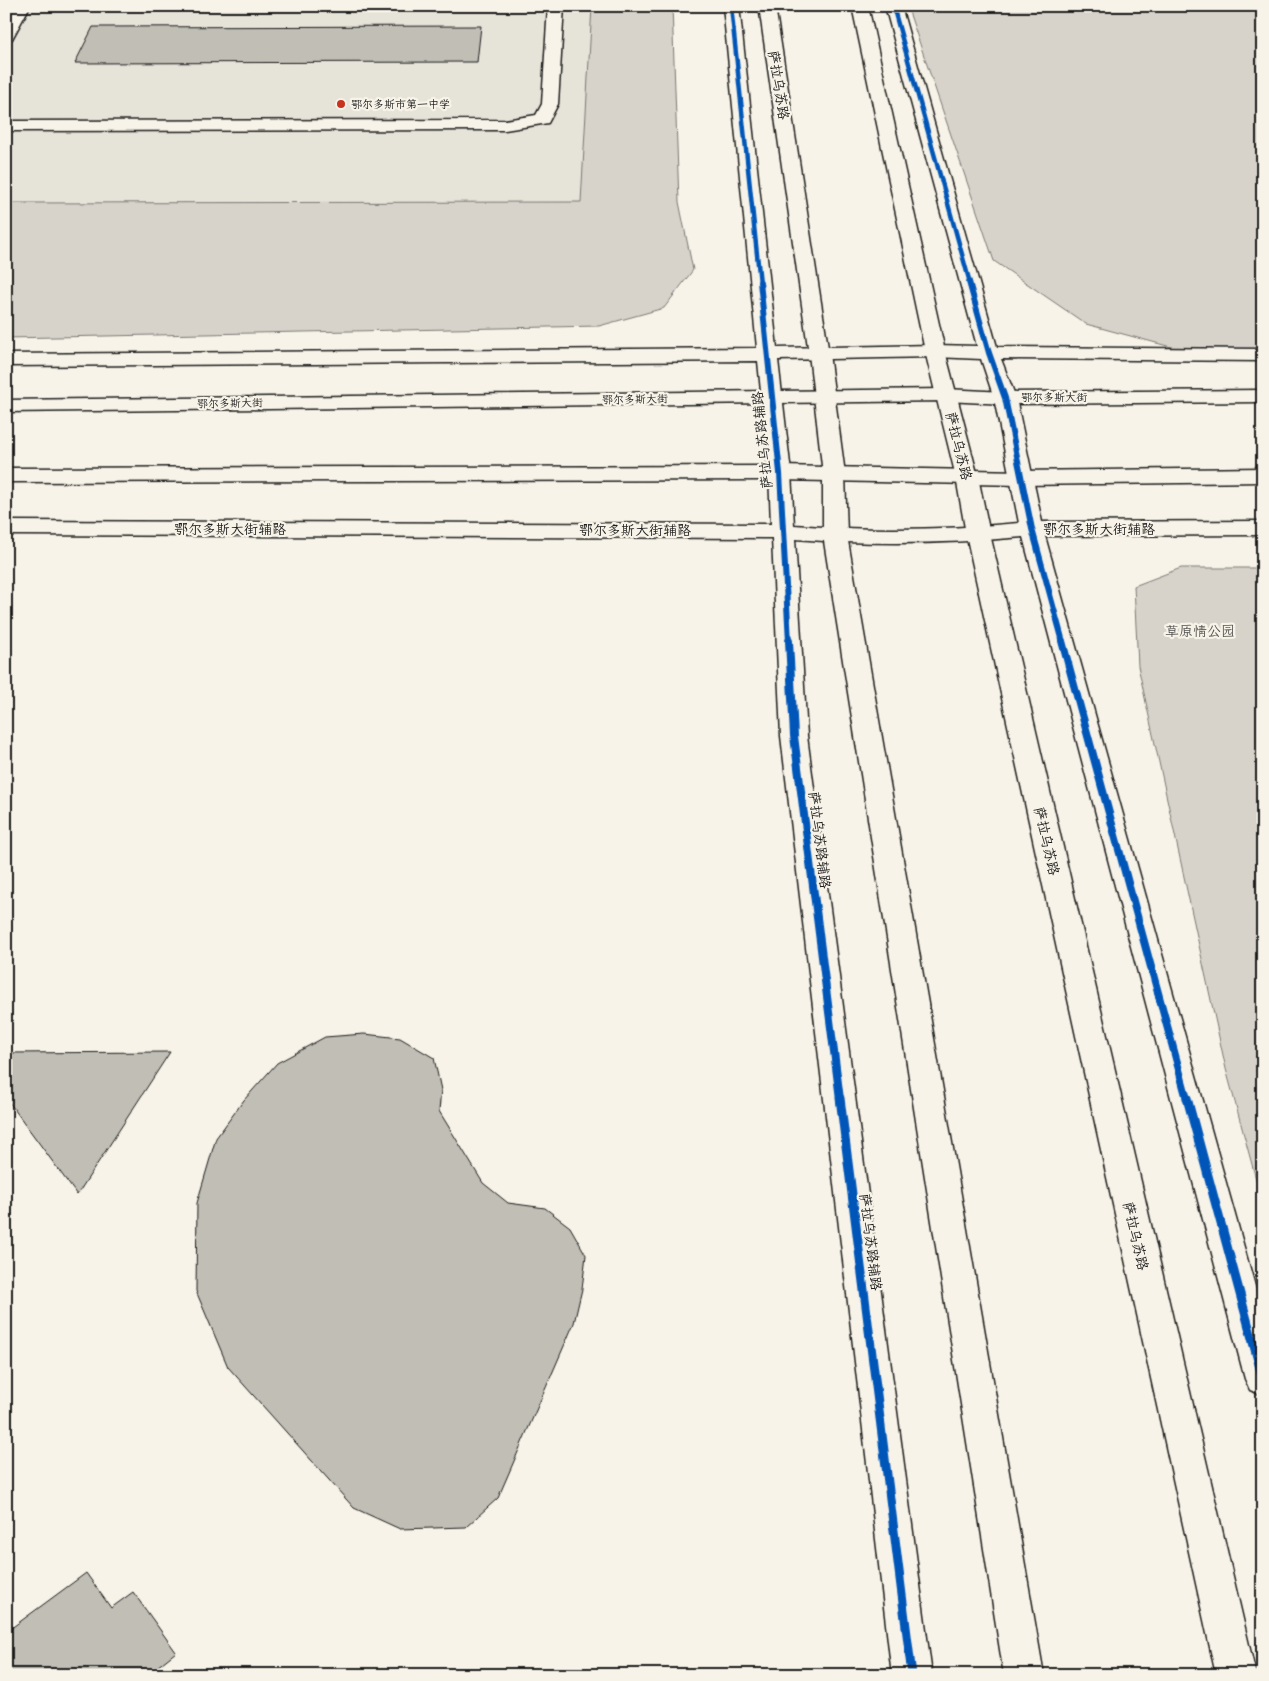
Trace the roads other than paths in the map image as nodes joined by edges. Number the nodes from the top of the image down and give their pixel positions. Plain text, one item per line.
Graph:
1 (23, 6) edge
2 (556, 6) edge
3 (731, 6) edge
4 (767, 6) edge
5 (860, 6) edge
6 (893, 6) edge
7 (6, 36) edge
8 (6, 126) edge
9 (936, 350) junction
10 (766, 353) junction
11 (989, 353) junction
12 (819, 354) junction
13 (1263, 355) edge
14 (6, 360) edge
15 (946, 395) junction
16 (824, 396) junction
17 (1263, 396) edge
18 (770, 397) junction
19 (1005, 398) junction
20 (6, 406) edge
21 (780, 473) junction
22 (834, 474) junction
23 (6, 475) edge
24 (1263, 475) edge
25 (967, 477) junction
26 (1020, 478) junction
27 (6, 528) edge
28 (1263, 528) edge
29 (1032, 530) junction
30 (783, 531) junction
31 (978, 534) junction
32 (835, 535) junction
33 (1263, 1379) edge
34 (912, 1675) edge
35 (1024, 1675) edge
36 (1236, 1675) edge

1 - 7 street
2 - 8 street
3 - 10 street, 萨拉乌苏路辅路
4 - 12 street, 萨拉乌苏路
5 - 9 street, 萨拉乌苏路
6 - 11 street
9 - 11 street
9 - 12 street
9 - 15 street, 萨拉乌苏路
10 - 12 street
10 - 14 street
10 - 18 street, 萨拉乌苏路辅路
11 - 13 street
11 - 19 street
12 - 16 street, 萨拉乌苏路
15 - 16 street, 鄂尔多斯大街
15 - 19 street, 鄂尔多斯大街
15 - 25 street, 萨拉乌苏路
16 - 18 street, 鄂尔多斯大街
16 - 22 street, 萨拉乌苏路
17 - 19 street, 鄂尔多斯大街
18 - 20 street, 鄂尔多斯大街
18 - 21 street, 萨拉乌苏路辅路
19 - 26 street
21 - 22 street
21 - 23 street
21 - 30 street, 萨拉乌苏路辅路
22 - 25 street
22 - 32 street, 萨拉乌苏路
24 - 26 street
25 - 26 street
25 - 31 street, 萨拉乌苏路
26 - 29 street
27 - 30 street, 鄂尔多斯大街辅路
28 - 29 street, 鄂尔多斯大街辅路
29 - 31 street, 鄂尔多斯大街辅路
29 - 33 street
30 - 32 street, 鄂尔多斯大街辅路
30 - 34 street, 萨拉乌苏路辅路
31 - 32 street, 鄂尔多斯大街辅路
31 - 36 street, 萨拉乌苏路
32 - 35 street, 萨拉乌苏路

